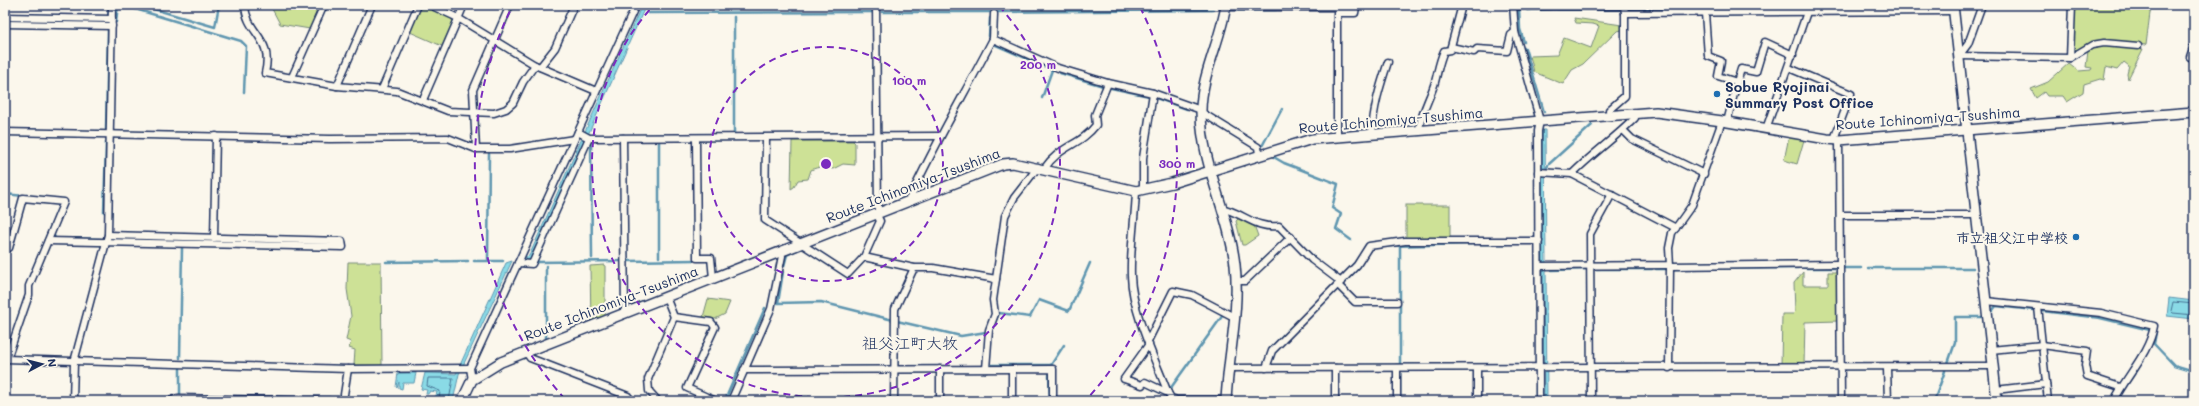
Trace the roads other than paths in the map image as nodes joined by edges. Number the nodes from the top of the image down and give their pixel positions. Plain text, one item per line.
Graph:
1 (112, 5) edge
2 (245, 5) edge
3 (324, 5) edge
4 (372, 5) edge
5 (418, 5) edge
6 (430, 5) edge
7 (464, 5) edge
8 (510, 5) edge
9 (574, 5) edge
10 (636, 5) edge
11 (876, 5) edge
12 (1462, 5) edge
13 (1513, 5) edge
14 (1830, 5) edge
15 (1982, 5) edge
16 (2072, 5) edge
17 (1226, 6) edge
18 (1356, 6) edge
19 (1953, 8) edge
20 (1807, 12) junction
21 (1830, 12) junction
22 (1625, 13) junction
23 (1705, 13) junction
24 (994, 14) dead end
25 (5, 17) edge
26 (458, 18) junction
27 (112, 23) junction
28 (5, 24) edge
29 (1515, 32) junction
30 (993, 39) junction
31 (495, 40) junction
32 (2194, 45) edge
33 (2138, 46) dead end
34 (1451, 47) junction
35 (1793, 55) junction
36 (1959, 56) junction
37 (2190, 57) dead end
38 (2070, 58) junction
39 (1388, 62) dead end
40 (538, 66) junction
41 (1789, 68) junction
42 (292, 78) junction
43 (1737, 82) junction
44 (1108, 83) junction
45 (336, 86) junction
46 (382, 89) junction
47 (596, 91) junction
48 (1153, 93) junction
49 (422, 100) junction
50 (1201, 111) junction
51 (2194, 112) edge
52 (474, 113) junction
53 (1634, 114) junction
54 (1610, 116) junction
55 (1540, 121) junction
56 (1725, 121) junction
57 (1766, 129) junction
58 (1419, 130) junction
59 (1623, 130) junction
60 (1968, 130) junction
61 (5, 132) edge
62 (110, 134) junction
63 (1372, 134) junction
64 (216, 136) junction
65 (584, 136) junction
66 (940, 136) junction
67 (877, 137) junction
68 (1337, 137) junction
69 (623, 138) junction
70 (696, 138) junction
71 (766, 138) junction
72 (574, 139) junction
73 (1837, 140) junction
74 (476, 149) junction
75 (1259, 154) junction
76 (1041, 168) junction
77 (1209, 171) junction
78 (1542, 172) junction
79 (1572, 174) junction
80 (1704, 174) junction
81 (1140, 190) junction
82 (1612, 194) junction
83 (909, 200) junction
84 (1221, 208) junction
85 (877, 213) junction
86 (1840, 215) junction
87 (1977, 215) junction
88 (1676, 228) junction
89 (108, 235) junction
90 (1291, 237) junction
91 (214, 238) junction
92 (48, 241) junction
93 (1538, 241) junction
94 (106, 242) junction
95 (802, 243) junction
96 (5, 249) edge
97 (780, 252) junction
98 (864, 257) junction
99 (518, 263) junction
100 (1840, 264) junction
101 (1542, 266) junction
102 (1590, 266) junction
103 (1670, 266) junction
104 (914, 268) junction
105 (713, 278) junction
106 (996, 279) junction
107 (1235, 281) junction
108 (1340, 284) junction
109 (666, 297) junction
110 (1986, 301) junction
111 (1397, 302) dead end
112 (2038, 307) junction
113 (625, 313) junction
114 (674, 317) junction
115 (1234, 317) junction
116 (1148, 342) junction
117 (2042, 345) junction
118 (1991, 350) junction
119 (526, 352) junction
120 (6, 359) edge
121 (74, 362) junction
122 (1993, 366) junction
123 (464, 368) junction
124 (1228, 368) junction
125 (1266, 368) junction
126 (1335, 368) junction
127 (1397, 368) junction
128 (1477, 368) junction
129 (1540, 368) junction
130 (1591, 368) junction
131 (1669, 368) junction
132 (1841, 368) junction
133 (1887, 368) junction
134 (348, 369) junction
135 (940, 369) junction
136 (986, 369) junction
137 (1012, 369) junction
138 (744, 370) junction
139 (894, 370) junction
140 (472, 380) junction
141 (2046, 384) junction
142 (2120, 387) junction
143 (1996, 390) junction
144 (702, 395) junction
145 (1169, 397) edge
146 (1226, 400) edge
147 (73, 401) edge
148 (168, 401) edge
149 (329, 401) edge
150 (343, 401) edge
151 (462, 401) edge
152 (632, 401) edge
153 (658, 401) edge
154 (699, 401) edge
155 (716, 401) edge
156 (731, 401) edge
157 (894, 401) edge
158 (940, 401) edge
159 (1012, 401) edge
160 (1053, 401) edge
161 (1335, 401) edge
162 (1397, 401) edge
163 (1477, 401) edge
164 (1539, 401) edge
165 (1592, 401) edge
166 (1841, 401) edge
167 (1888, 401) edge
168 (1997, 401) edge
169 (2048, 401) edge
170 (2114, 401) edge

1 - 27 street
2 - 42 street
3 - 42 street
4 - 45 street
5 - 46 street
6 - 26 street
7 - 26 street
8 - 31 street
9 - 40 street
10 - 47 street
11 - 67 street
12 - 34 street
13 - 22 street
13 - 29 street
14 - 21 street
15 - 36 street
16 - 38 street
17 - 18 street
17 - 50 main road
18 - 68 street
19 - 21 street
19 - 36 main road
20 - 21 street
20 - 23 street
20 - 35 street
22 - 23 street
22 - 54 street
23 - 43 street
24 - 30 street
25 - 27 street
26 - 31 street
26 - 49 street
27 - 28 street
27 - 62 street
29 - 34 street
29 - 55 street
30 - 44 street
30 - 66 street
31 - 40 street
31 - 52 street
32 - 37 street
33 - 38 street
34 - 58 street
35 - 41 street
35 - 43 street
36 - 38 street
36 - 60 main road
39 - 63 street
40 - 47 street
40 - 52 street
41 - 57 street
41 - 73 street
42 - 45 street
43 - 56 street
44 - 48 street
44 - 76 street
45 - 46 street
46 - 49 street
47 - 65 street
48 - 50 street
48 - 81 street
49 - 52 street
50 - 75 street
50 - 77 main road
51 - 60 main road, Route Ichinomiya-Tsushima
52 - 74 street
53 - 54 main road, Route Ichinomiya-Tsushima
53 - 56 main road, Route Ichinomiya-Tsushima
53 - 59 street
54 - 55 main road, Route Ichinomiya-Tsushima
55 - 58 main road, Route Ichinomiya-Tsushima
55 - 78 street
56 - 57 main road, Route Ichinomiya-Tsushima
56 - 80 street
57 - 73 main road, Route Ichinomiya-Tsushima
58 - 63 main road, Route Ichinomiya-Tsushima
59 - 79 street
59 - 80 street
60 - 73 main road, Route Ichinomiya-Tsushima
60 - 87 main road
61 - 62 street
62 - 64 street
62 - 89 street
63 - 68 main road, Route Ichinomiya-Tsushima
64 - 74 street
64 - 91 street
65 - 69 street
65 - 72 street
65 - 99 street
66 - 67 street
66 - 83 street
67 - 71 street
67 - 85 street
68 - 75 main road, Route Ichinomiya-Tsushima
69 - 70 street
69 - 113 street
70 - 71 street
70 - 105 street
71 - 95 street
72 - 74 street
72 - 99 street
73 - 86 street
75 - 77 main road, Route Ichinomiya-Tsushima
76 - 81 main road, Route Ichinomiya-Tsushima
76 - 83 main road, Route Ichinomiya-Tsushima
76 - 106 street
77 - 81 main road, Route Ichinomiya-Tsushima
77 - 84 main road
78 - 79 street
78 - 93 street
79 - 82 street
80 - 88 street
81 - 116 street
82 - 88 street
82 - 102 street
83 - 85 main road, Route Ichinomiya-Tsushima
84 - 90 street
84 - 107 main road
85 - 95 main road, Route Ichinomiya-Tsushima
85 - 98 street
86 - 87 street
86 - 100 street
87 - 110 main road
88 - 103 street
89 - 91 street
89 - 94 street
90 - 107 street
90 - 108 street
91 - 94 street
92 - 94 street
92 - 96 street
92 - 120 street
93 - 101 street
93 - 108 street
94 - 121 street
95 - 97 main road, Route Ichinomiya-Tsushima
95 - 98 street
97 - 105 main road, Route Ichinomiya-Tsushima
97 - 138 street
98 - 104 street
99 - 123 street
100 - 103 street
100 - 132 street
101 - 102 street
101 - 129 street
102 - 103 street
102 - 130 street
103 - 131 street
104 - 106 street
104 - 139 street
105 - 109 main road, Route Ichinomiya-Tsushima
106 - 136 street
107 - 115 main road
108 - 111 street
108 - 125 street
109 - 113 main road, Route Ichinomiya-Tsushima
109 - 114 street
110 - 112 street
110 - 118 main road
112 - 117 street
112 - 142 street
113 - 119 main road, Route Ichinomiya-Tsushima
114 - 144 street
114 - 153 street
115 - 116 street
115 - 124 main road
116 - 145 street
116 - 145 street
117 - 118 street
117 - 141 street
117 - 142 street
118 - 122 main road
119 - 140 main road, Route Ichinomiya-Tsushima
119 - 152 street
120 - 121 street
121 - 134 street
121 - 147 street
122 - 133 street
122 - 143 main road
123 - 134 street
123 - 140 street
124 - 125 street
124 - 146 main road
125 - 126 street
126 - 127 street
126 - 161 street
127 - 128 street
127 - 162 street
128 - 129 street
128 - 163 street
129 - 130 street
129 - 164 street
130 - 131 street
130 - 165 street
131 - 132 street
132 - 133 street
132 - 166 street
133 - 167 street
134 - 150 street
135 - 136 street
135 - 139 street
135 - 158 street
136 - 137 street
137 - 159 street
137 - 160 street
138 - 139 street
138 - 156 street
139 - 157 street
140 - 151 main road, Route Ichinomiya-Tsushima
141 - 143 street
141 - 169 street
142 - 170 street
143 - 168 main road
144 - 154 street
144 - 155 street
145 - 146 street
148 - 149 street

